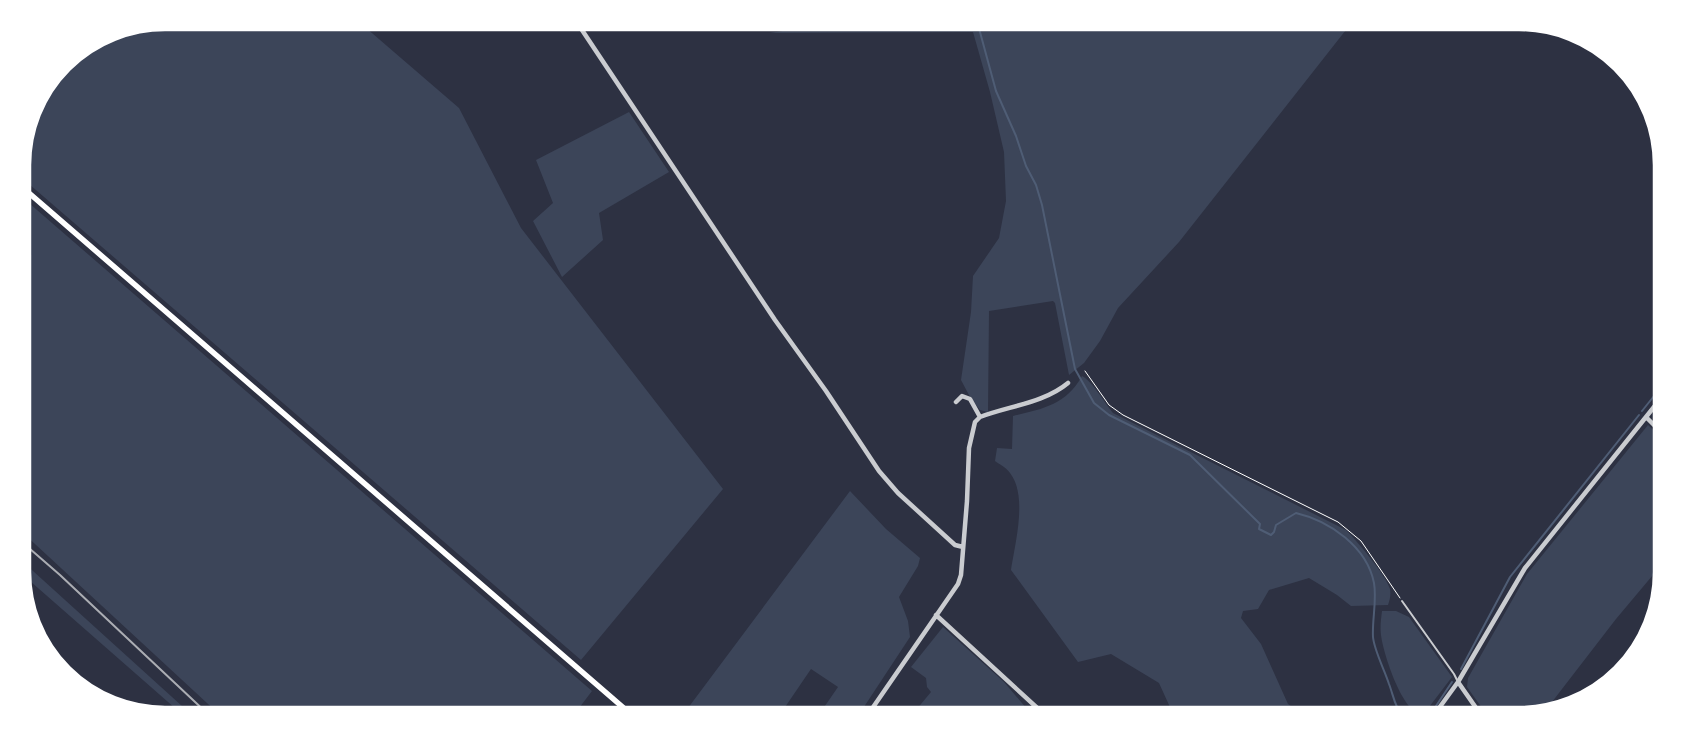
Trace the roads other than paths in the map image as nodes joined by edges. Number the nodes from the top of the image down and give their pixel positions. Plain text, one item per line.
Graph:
1 (582, 30) edge
2 (30, 193) edge
3 (1068, 382) dead end
4 (956, 402) dead end
5 (1654, 407) edge
6 (980, 417) junction
7 (1646, 417) junction
8 (1654, 425) edge
9 (963, 547) junction
10 (1402, 601) road end
11 (936, 615) junction
12 (1458, 682) junction
13 (622, 707) edge
14 (873, 707) edge
15 (1036, 707) edge
16 (1440, 707) edge
17 (1475, 707) edge

1 - 9 street
2 - 13 main road
3 - 6 street
4 - 6 street
5 - 7 street
6 - 9 street
7 - 8 street
7 - 12 street
9 - 11 street
10 - 12 lane
11 - 14 street
11 - 15 street
12 - 16 street
12 - 17 street

